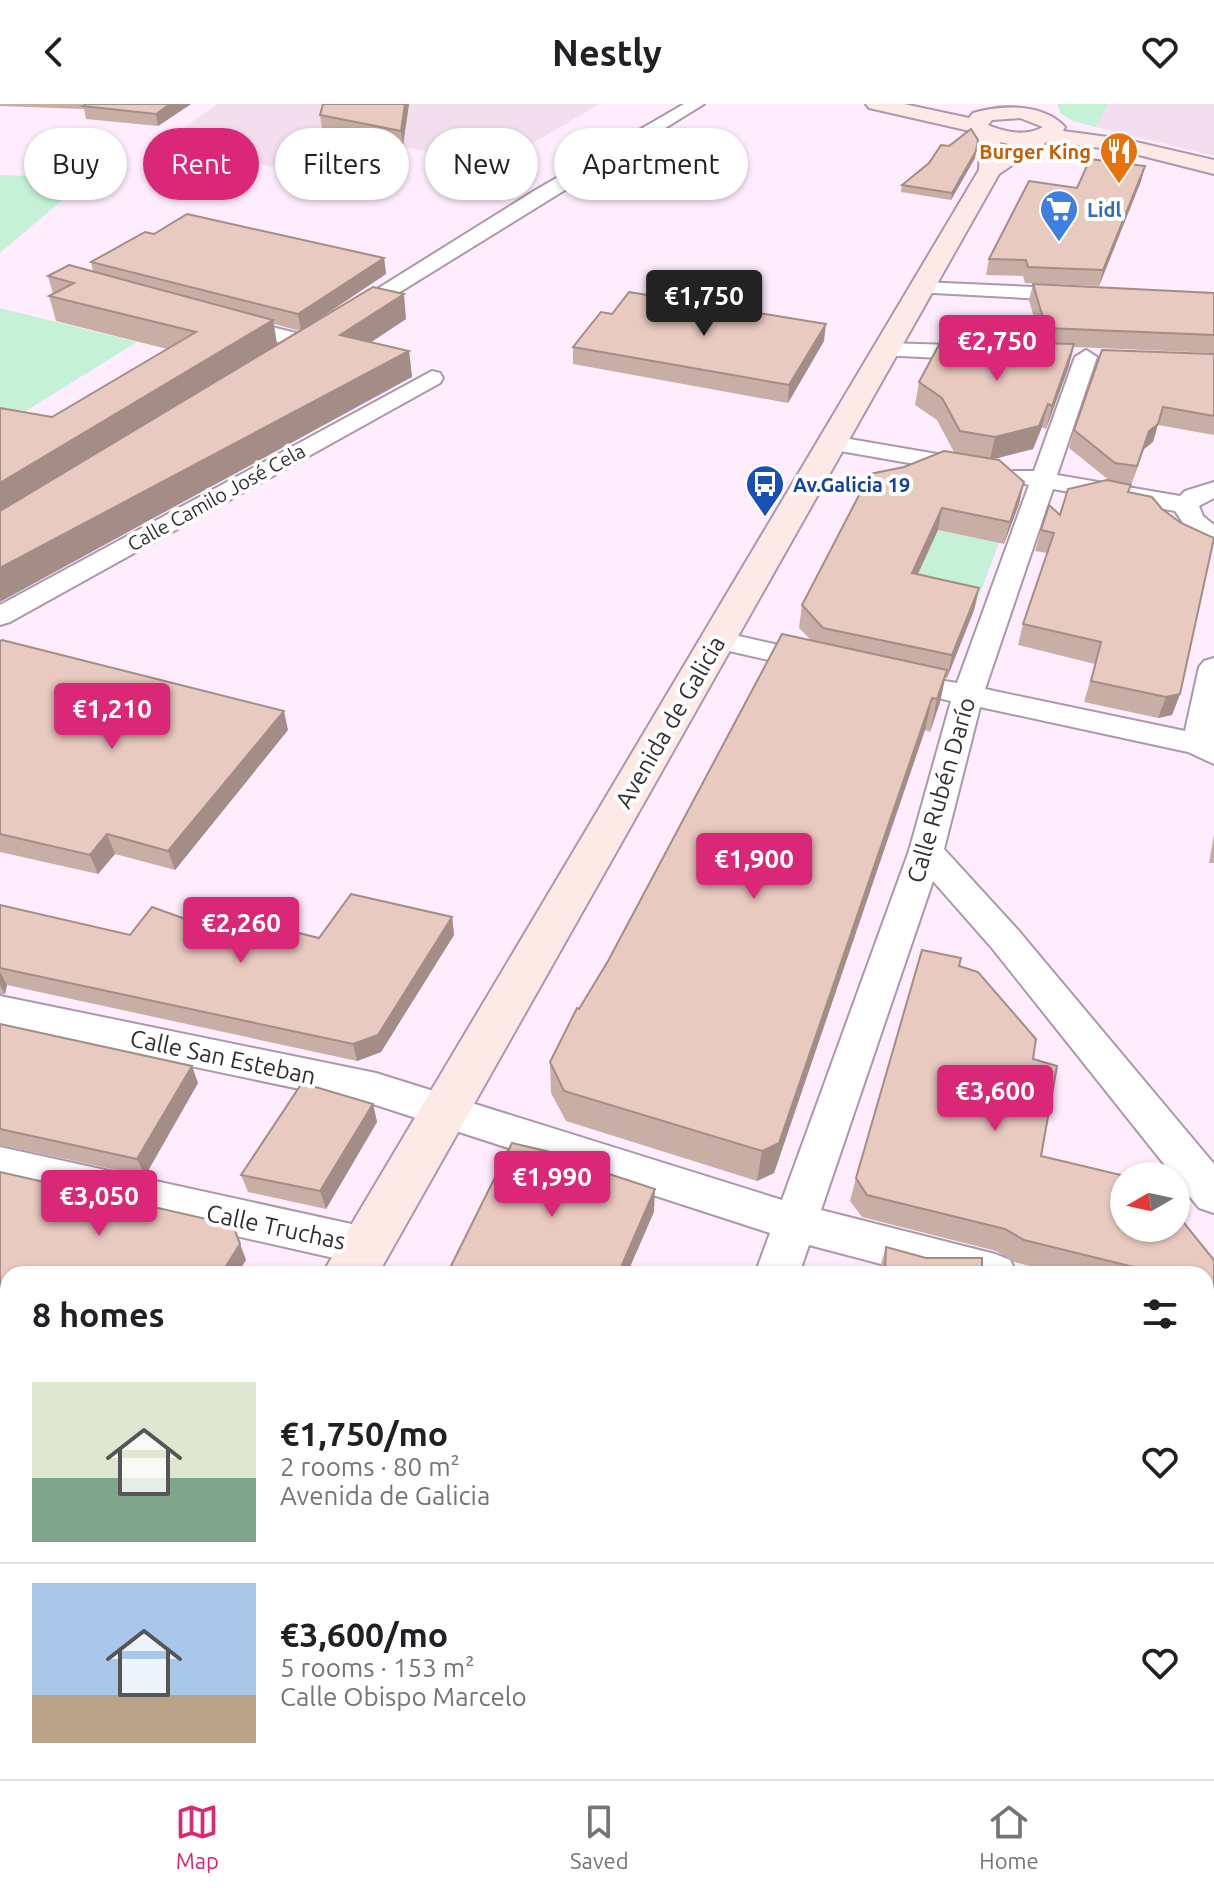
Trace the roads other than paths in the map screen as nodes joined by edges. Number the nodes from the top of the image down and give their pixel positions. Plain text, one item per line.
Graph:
1 (696, 104) edge
2 (876, 104) edge
3 (893, 104) edge
4 (992, 117) edge
5 (1043, 123) edge
6 (1214, 157) edge
7 (1214, 167) edge
8 (990, 170) junction
9 (922, 288) junction
10 (1104, 296) edge
11 (211, 317) edge
12 (316, 334) junction
13 (886, 350) junction
14 (1009, 354) edge
15 (277, 358) edge
16 (1114, 358) edge
17 (432, 378) dead end
18 (832, 443) junction
19 (1043, 480) junction
20 (1214, 490) edge
21 (1186, 505) junction
22 (1214, 535) edge
23 (0, 616) edge
24 (717, 640) junction
25 (1214, 667) edge
26 (847, 669) edge
27 (923, 685) edge
28 (968, 695) junction
29 (1206, 749) edge
30 (926, 851) junction
31 (0, 1011) edge
32 (443, 1112) junction
33 (0, 1165) edge
34 (1214, 1195) edge
35 (796, 1223) junction
36 (357, 1260) edge
37 (780, 1266) edge
38 (964, 1266) edge

1 - 12 street
2 - 4 main road
3 - 4 main road
4 - 5 main road
4 - 8 main road
5 - 6 main road
5 - 7 main road
5 - 8 main road, Avenida de Galicia
8 - 9 main road, Avenida de Galicia
9 - 10 street
9 - 13 main road, Avenida de Galicia
11 - 12 street
12 - 15 street
13 - 14 street
13 - 18 main road, Avenida de Galicia
16 - 19 street, Calle Rubén Darío
17 - 23 street, Calle Camilo José Cela
18 - 19 street
18 - 24 main road, Avenida de Galicia
19 - 21 street
19 - 28 street, Calle Rubén Darío
20 - 21 street
21 - 22 street
24 - 26 street
24 - 32 main road, Avenida de Galicia
25 - 29 street
27 - 28 street
28 - 29 street
28 - 30 street, Calle Rubén Darío
30 - 34 street
30 - 35 street, Calle Rubén Darío
31 - 32 street, Calle San Esteban
32 - 35 street, Calle San Esteban
32 - 36 main road, Avenida de Galicia
33 - 36 street, Calle Truchas
35 - 37 street, Calle Rubén Darío
35 - 38 street, Calle San Esteban

